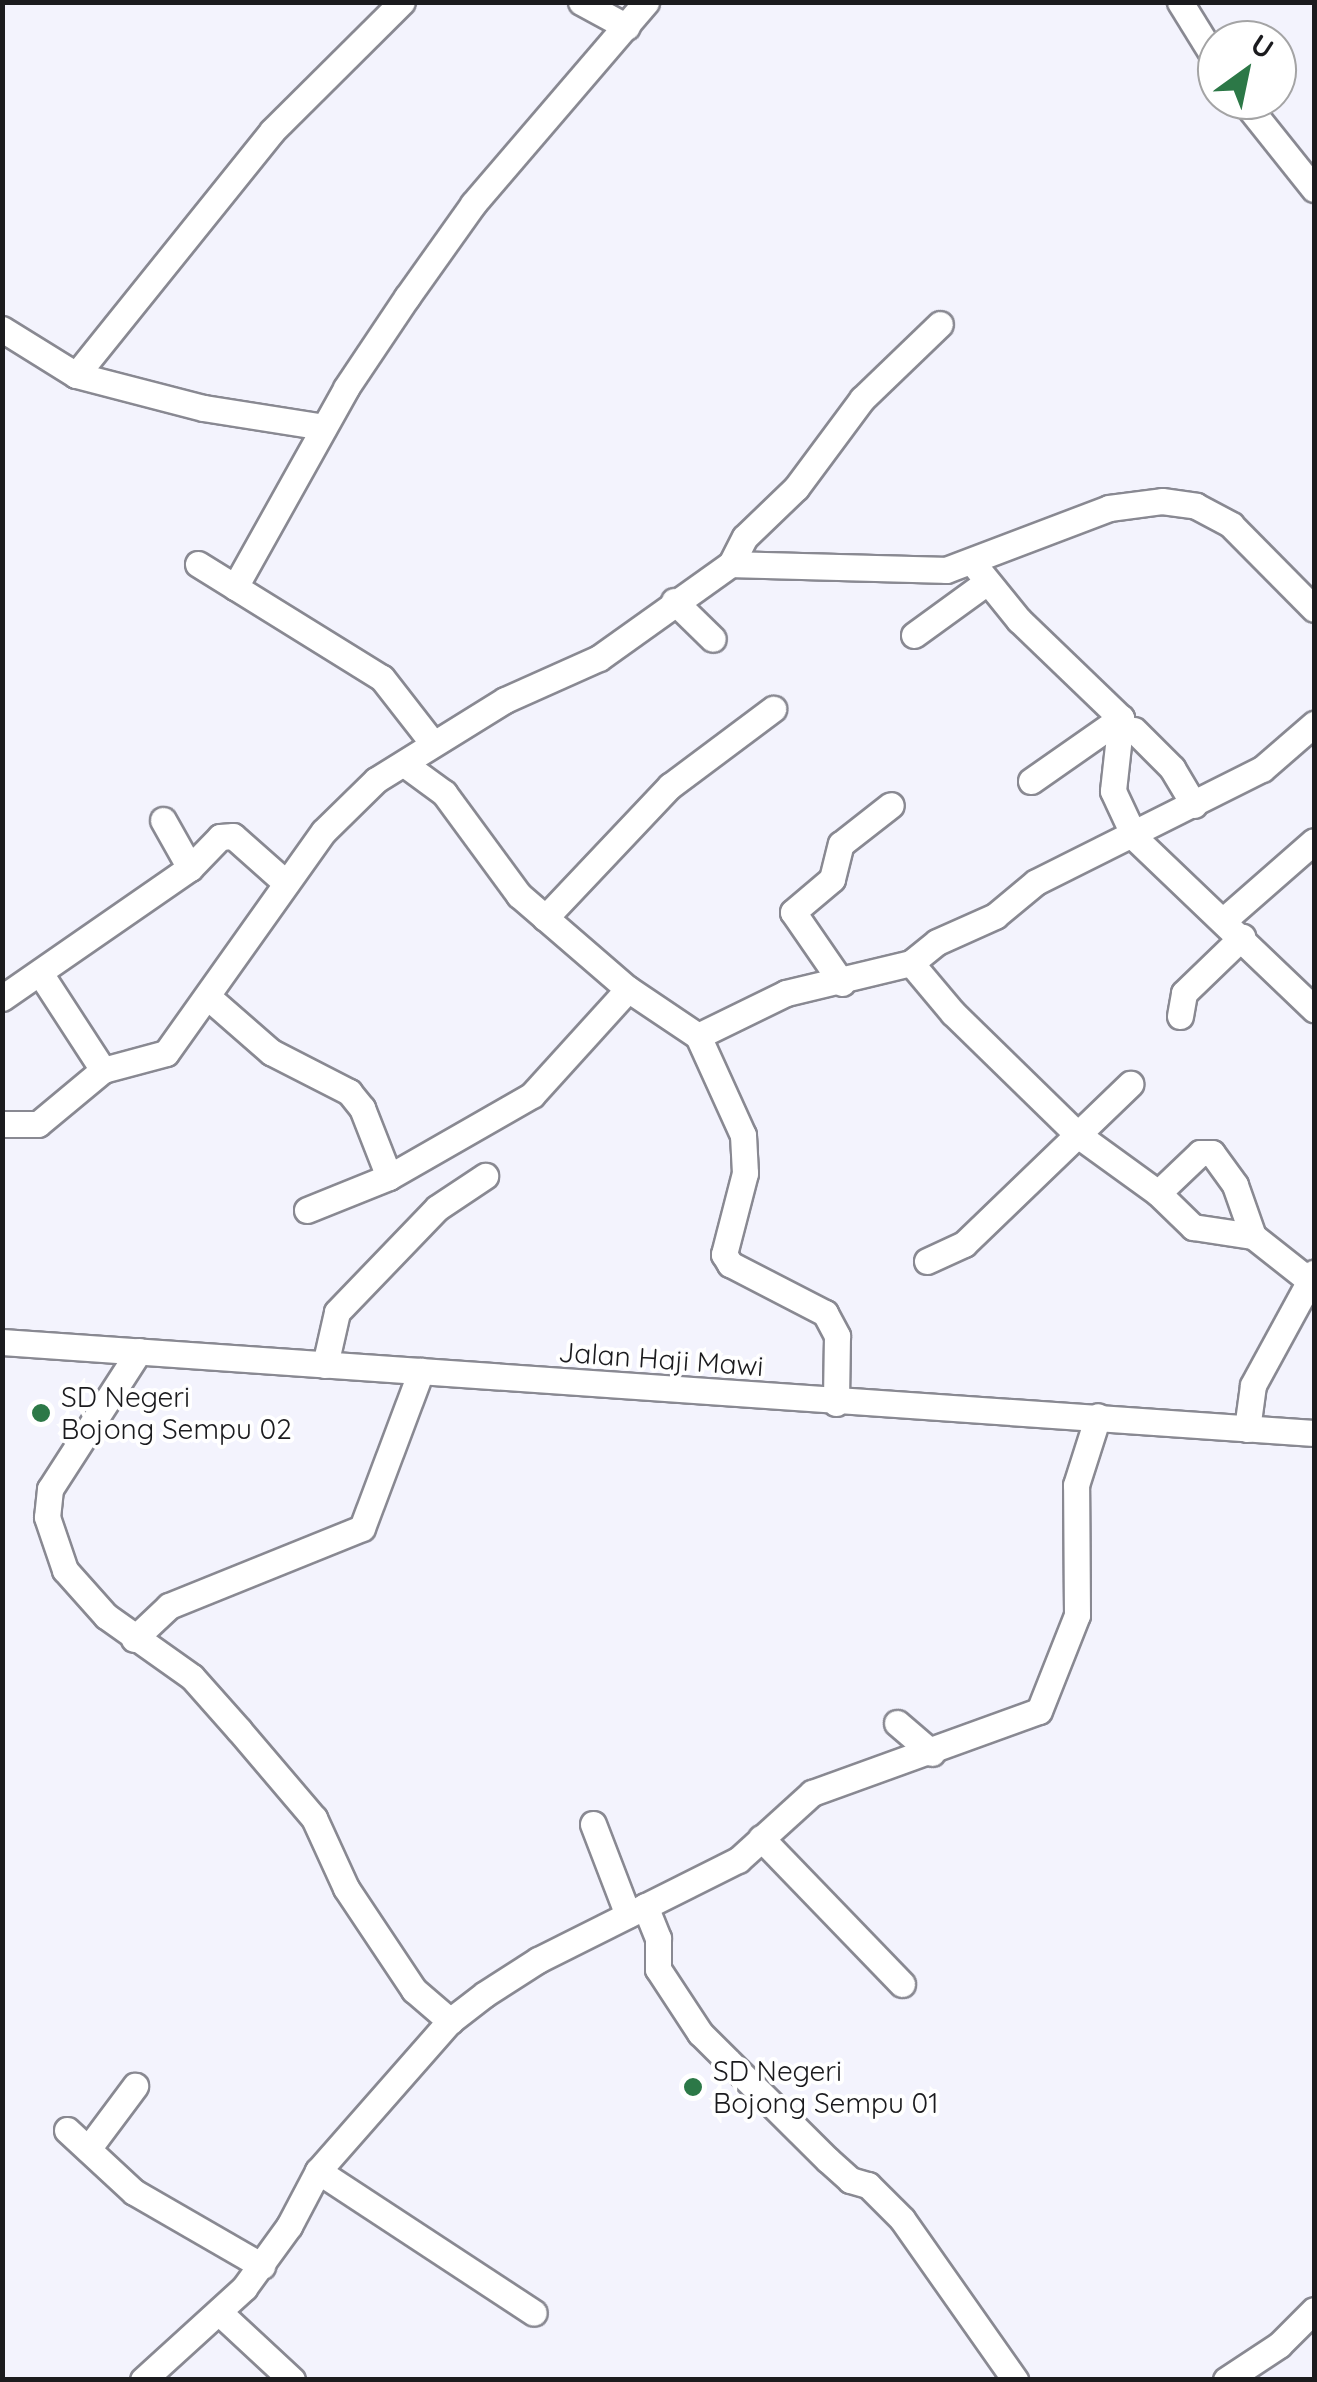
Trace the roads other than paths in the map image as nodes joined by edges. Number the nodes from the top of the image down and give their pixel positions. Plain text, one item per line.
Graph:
1 (402, 2) edge
2 (581, 2) edge
3 (646, 2) edge
4 (1180, 2) edge
5 (627, 27) junction
6 (1197, 30) edge
7 (1259, 120) edge
8 (1314, 189) edge
9 (940, 324) dead end
10 (2, 328) edge
11 (76, 375) junction
12 (324, 427) junction
13 (198, 564) dead end
14 (730, 564) junction
15 (979, 572) junction
16 (235, 586) junction
17 (674, 601) junction
18 (1314, 609) edge
19 (914, 635) dead end
20 (712, 639) dead end
21 (773, 708) dead end
22 (1128, 724) junction
23 (1314, 724) edge
24 (430, 742) junction
25 (407, 766) junction
26 (1031, 781) dead end
27 (891, 805) dead end
28 (1194, 805) junction
29 (163, 820) dead end
30 (1135, 838) junction
31 (1314, 841) edge
32 (190, 868) junction
33 (286, 883) junction
34 (545, 918) junction
35 (1233, 928) junction
36 (911, 963) junction
37 (40, 973) junction
38 (842, 983) junction
39 (628, 989) junction
40 (2, 998) edge
41 (208, 998) junction
42 (1314, 1008) edge
43 (1180, 1016) dead end
44 (698, 1036) junction
45 (103, 1070) junction
46 (1130, 1084) dead end
47 (2, 1124) edge
48 (1078, 1135) junction
49 (389, 1176) junction
50 (485, 1176) dead end
51 (1158, 1192) junction
52 (307, 1210) dead end
53 (1252, 1236) junction
54 (927, 1262) dead end
55 (1312, 1277) edge
56 (2, 1342) edge
57 (139, 1351) junction
58 (325, 1365) junction
59 (421, 1371) junction
60 (836, 1403) junction
61 (1098, 1416) junction
62 (1246, 1429) junction
63 (1314, 1433) edge
64 (134, 1639) junction
65 (897, 1724) dead end
66 (932, 1753) junction
67 (593, 1824) dead end
68 (761, 1838) junction
69 (637, 1910) junction
70 (902, 1984) dead end
71 (450, 2021) junction
72 (135, 2086) dead end
73 (67, 2130) dead end
74 (88, 2149) junction
75 (318, 2171) junction
76 (262, 2266) junction
77 (1314, 2310) edge
78 (534, 2313) dead end
79 (221, 2314) junction
80 (160, 2375) edge
81 (292, 2380) edge
82 (1015, 2380) edge
83 (1226, 2380) edge

1 - 11 street
2 - 5 street
3 - 5 street
4 - 6 street
5 - 12 street
7 - 8 street
9 - 14 street
10 - 11 street
11 - 12 street
12 - 16 street
13 - 16 street
14 - 15 street
14 - 17 street
15 - 18 street
15 - 19 street
15 - 22 street
16 - 24 street
17 - 20 street
17 - 24 street
21 - 34 street
22 - 26 street
22 - 28 street
22 - 30 street
23 - 28 street
24 - 25 street
25 - 33 street
25 - 34 street
27 - 38 street
28 - 30 street
29 - 32 street
30 - 35 street
30 - 36 street
31 - 35 street
32 - 33 street
32 - 37 street
33 - 41 street
34 - 39 street
35 - 42 street
35 - 43 street
36 - 38 street
36 - 48 street
37 - 40 street
37 - 45 street
38 - 44 street
39 - 44 street
39 - 49 street
41 - 45 street
41 - 49 street
44 - 60 street
45 - 47 street
46 - 48 street
48 - 51 street
48 - 54 street
49 - 52 street
50 - 58 street
51 - 53 street
51 - 53 street
53 - 55 street
55 - 62 street
56 - 57 street, Jalan Haji Mawi
57 - 58 street, Jalan Haji Mawi
57 - 64 street
58 - 59 street, Jalan Haji Mawi
59 - 60 street, Jalan Haji Mawi
59 - 64 street
60 - 61 street, Jalan Haji Mawi
61 - 62 street, Jalan Haji Mawi
61 - 66 street
62 - 63 street, Jalan Haji Mawi
64 - 71 street
65 - 66 street
66 - 68 street
67 - 69 street
68 - 69 street
68 - 70 street
69 - 71 street
69 - 82 street
71 - 75 street
72 - 74 street
73 - 74 street
74 - 76 street
75 - 76 street
75 - 78 street
76 - 79 street
77 - 83 street
79 - 80 street
79 - 81 street

